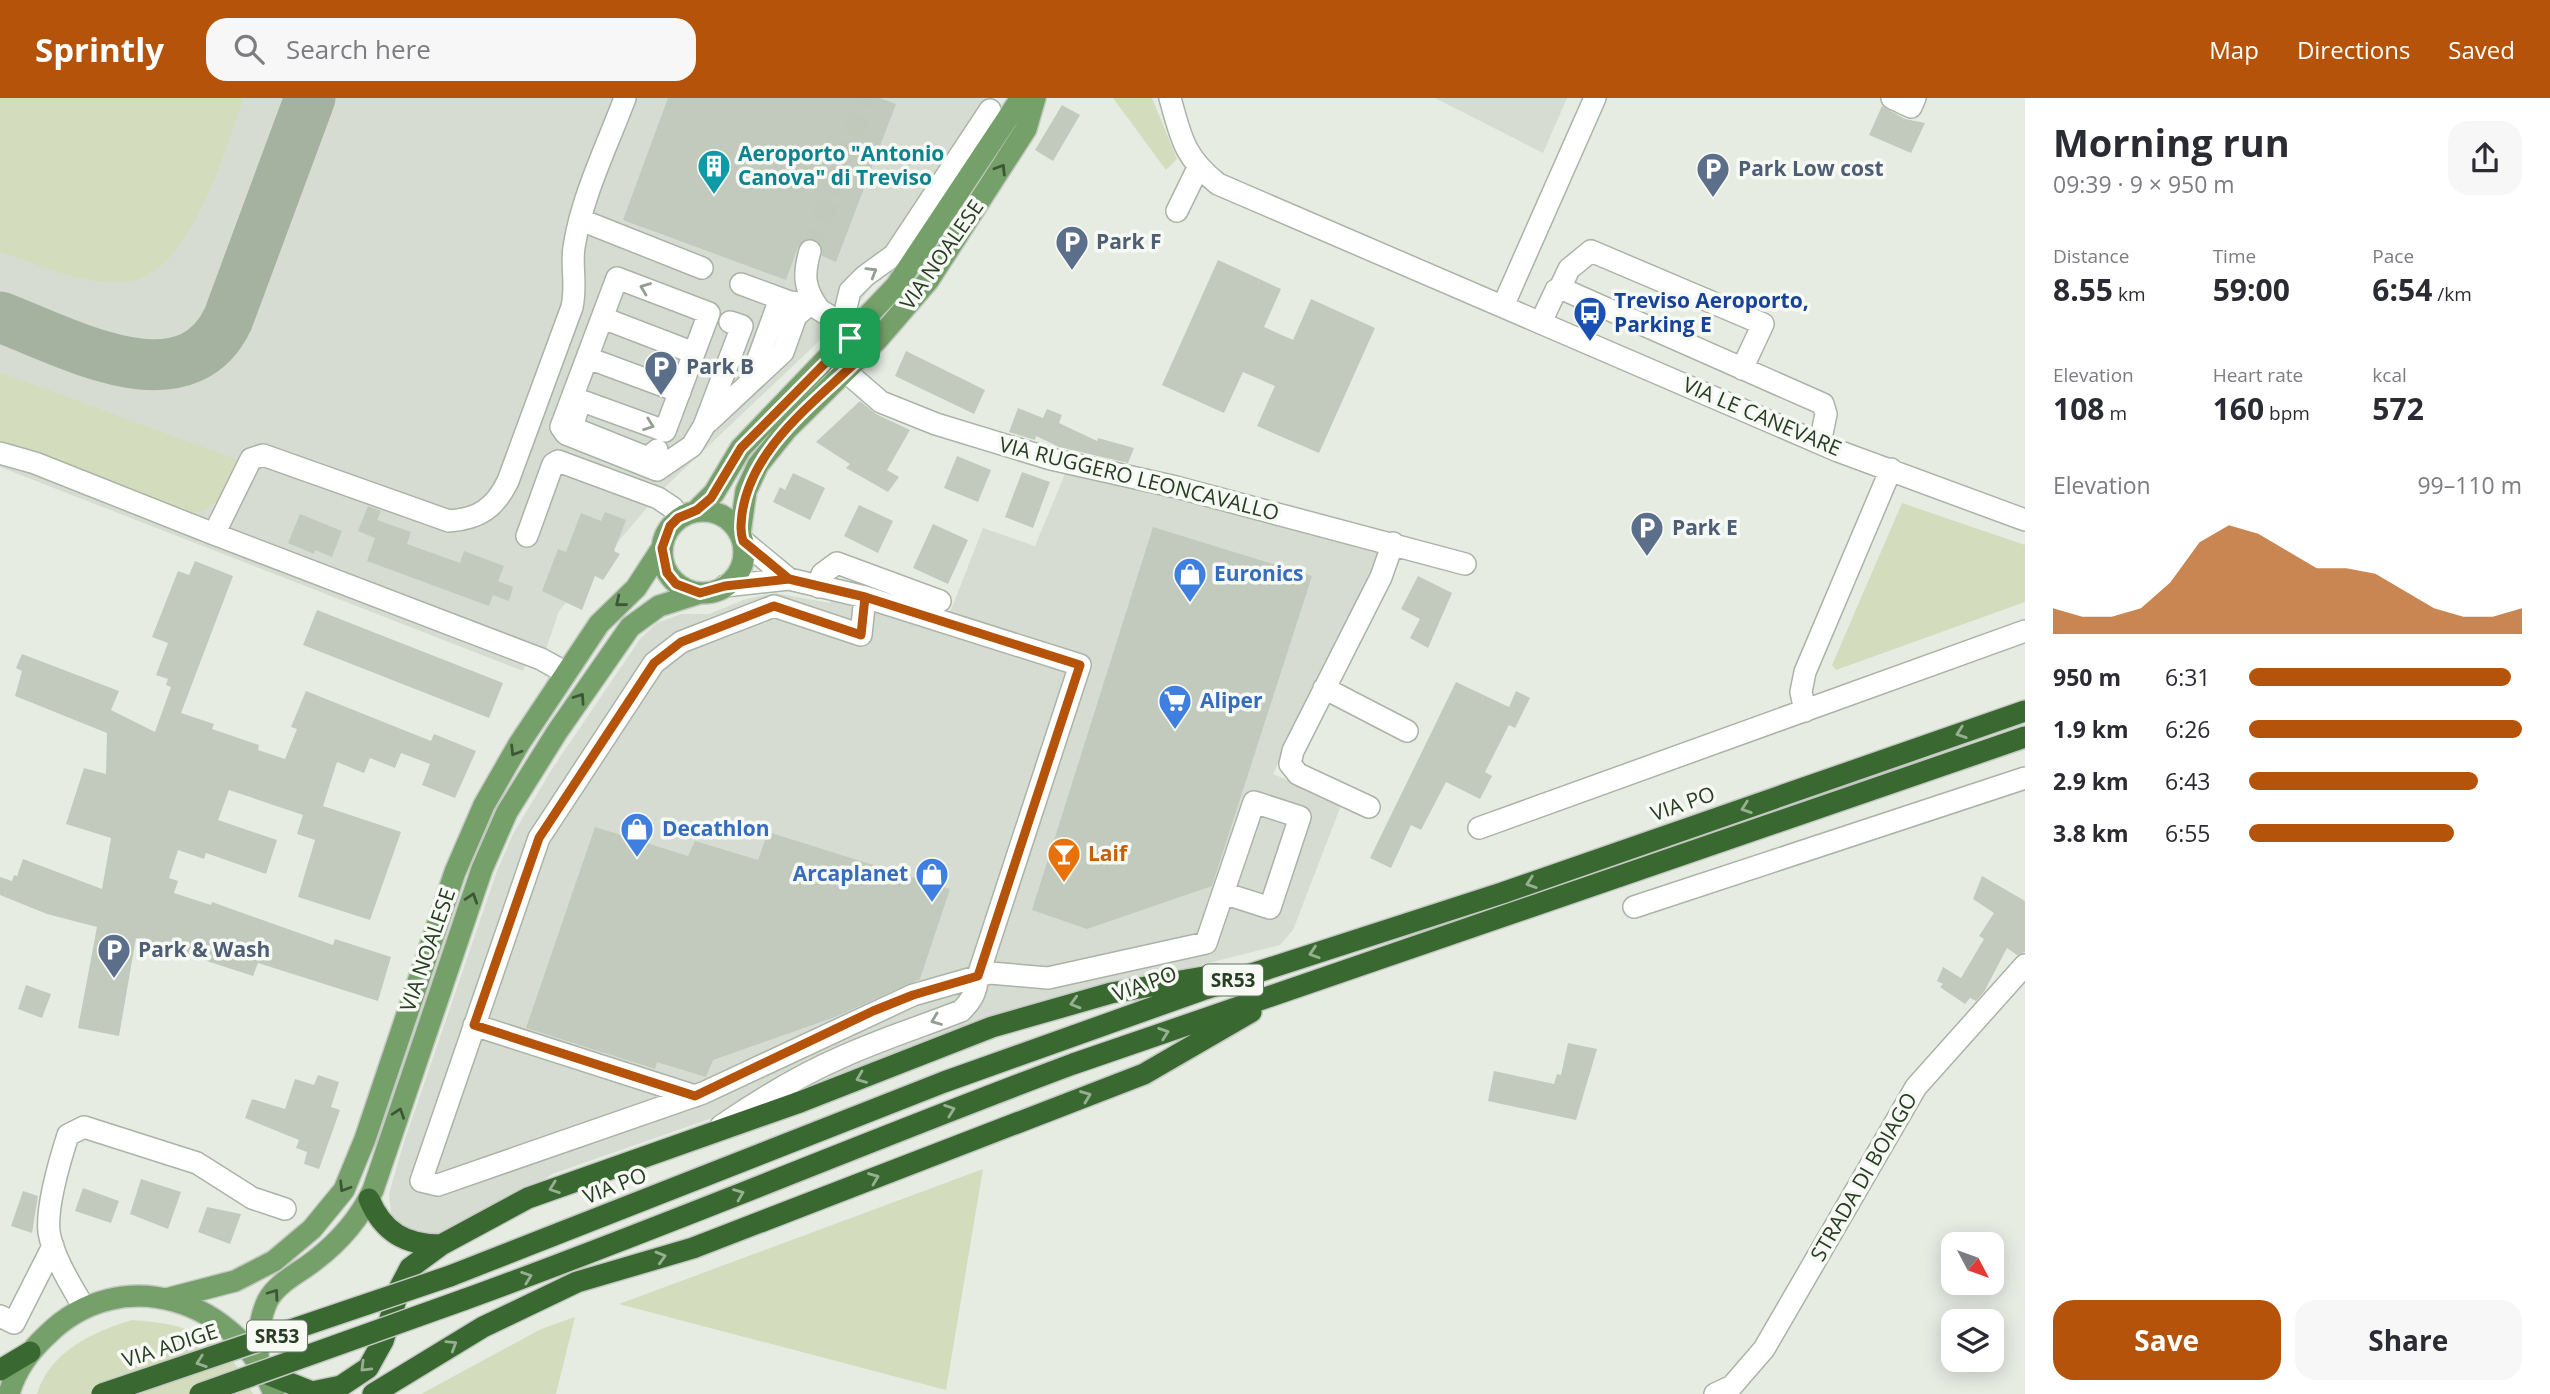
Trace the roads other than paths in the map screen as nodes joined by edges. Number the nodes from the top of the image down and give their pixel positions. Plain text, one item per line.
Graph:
1 (625, 98) edge
2 (1021, 98) edge
3 (1035, 98) edge
4 (1170, 98) edge
5 (1595, 98) edge
6 (1892, 98) edge
7 (1915, 98) edge
8 (989, 109) edge
9 (581, 220) junction
10 (810, 251) tunnel mouth
11 (702, 268) dead end
12 (741, 285) dead end
13 (1560, 288) junction
14 (842, 290) dead end
15 (800, 303) junction
16 (1503, 306) junction
17 (603, 318) junction
18 (730, 322) dead end
19 (1541, 322) junction
20 (846, 333) junction
21 (694, 353) junction
22 (1713, 356) junction
23 (588, 358) junction
24 (728, 363) junction
25 (844, 364) junction
26 (1742, 369) junction
27 (1698, 389) junction
28 (680, 392) junction
29 (704, 426) junction
30 (1820, 443) junction
31 (657, 450) dead end
32 (0, 453) edge
33 (1891, 469) junction
34 (688, 514) junction
35 (2025, 520) edge
36 (214, 534) junction
37 (527, 536) dead end
38 (742, 537) junction
39 (1393, 543) junction
40 (662, 548) junction
41 (1465, 564) dead end
42 (789, 579) junction
43 (725, 586) junction
44 (819, 587) junction
45 (700, 593) junction
46 (865, 597) junction
47 (940, 601) dead end
48 (2025, 631) edge
49 (566, 674) junction
50 (1324, 688) junction
51 (1805, 711) junction
52 (2025, 711) edge
53 (1407, 731) dead end
54 (2025, 737) edge
55 (2025, 778) edge
56 (1369, 807) dead end
57 (1479, 828) dead end
58 (1223, 893) junction
59 (1634, 907) dead end
60 (1286, 962) junction
61 (2025, 965) edge
62 (978, 976) junction
63 (1297, 986) junction
64 (474, 1025) junction
65 (695, 1096) junction
66 (705, 1137) junction
67 (369, 1199) junction
68 (285, 1209) dead end
69 (440, 1245) junction
70 (53, 1246) junction
71 (450, 1276) joint
72 (166, 1299) junction
73 (83, 1307) junction
74 (5, 1326) edge
75 (30, 1352) junction
76 (0, 1370) edge
77 (266, 1376) edge
78 (9, 1394) edge
79 (102, 1394) edge
80 (200, 1394) edge
81 (373, 1394) edge
82 (1715, 1394) edge

1 - 9 street
2 - 8 main road, VIA NOALESE
25 -> 3 main road, VIA NOALESE
4 - 16 street, VIA LE CANEVARE
5 - 16 street
6 - 7 street
8 - 20 main road, VIA NOALESE
20 -> 8 street
9 - 11 street
9 - 36 street
10 - 15 street
12 - 15 street
13 - 19 street
13 - 22 street
13 - 26 street
14 - 20 street
15 - 20 street
15 - 24 street
15 - 29 street
16 - 19 street, VIA LE CANEVARE
17 - 21 street
21 -> 17 street
17 - 23 street
18 - 24 street
19 - 27 street, VIA LE CANEVARE
20 - 25 street
21 - 28 street
22 - 26 street
22 - 27 street
23 - 28 street
23 - 29 street
24 - 29 street
25 - 34 main road, VIA NOALESE
25 - 38 main road, VIA NOALESE
25 - 39 street, VIA RUGGERO LEONCAVALLO
26 - 30 street
27 - 30 street, VIA LE CANEVARE
31 -> 28 street
30 - 33 street, VIA LE CANEVARE
32 - 36 street
33 - 35 street, VIA LE CANEVARE
33 - 51 street
34 - 37 street
34 - 38 main road
34 - 40 main road
36 - 49 street
38 - 42 street
38 - 43 main road
39 - 41 street, VIA RUGGERO LEONCAVALLO
39 - 50 street
40 - 45 main road
40 -> 49 main road, VIA NOALESE
42 - 43 street
42 - 44 street
43 - 45 main road
44 - 46 street
44 - 47 street
67 -> 45 main road, VIA NOALESE
46 - 62 street
46 - 64 street
48 - 51 street
49 -> 72 main road, VIA NOALESE
50 - 53 street
50 - 56 street
51 - 57 street
52 -> 60 highway, VIA PO / SR53
54 - 63 highway, SR53
55 - 59 street
58 - 58 street
58 - 62 street
60 -> 66 highway
60 - 71 highway, VIA PO / SR53
61 - 82 street, STRADA DI BOIAGO
62 - 65 street
62 -> 66 street
80 -> 63 highway, SR53, bridge
81 -> 63 highway
64 - 65 street
64 - 65 street
66 -> 69 highway
67 - 69 highway
77 -> 67 main road, VIA NOALESE
68 - 70 street
69 -> 77 highway
70 - 73 street
70 - 74 street
71 -> 79 highway, VIA ADIGE / SR53, bridge
72 - 73 main road, VIA NOALESE
72 - 77 main road, VIA NOALESE
73 - 75 main road, VIA NOALESE
75 - 76 highway
75 - 78 main road, VIA NOALESE

